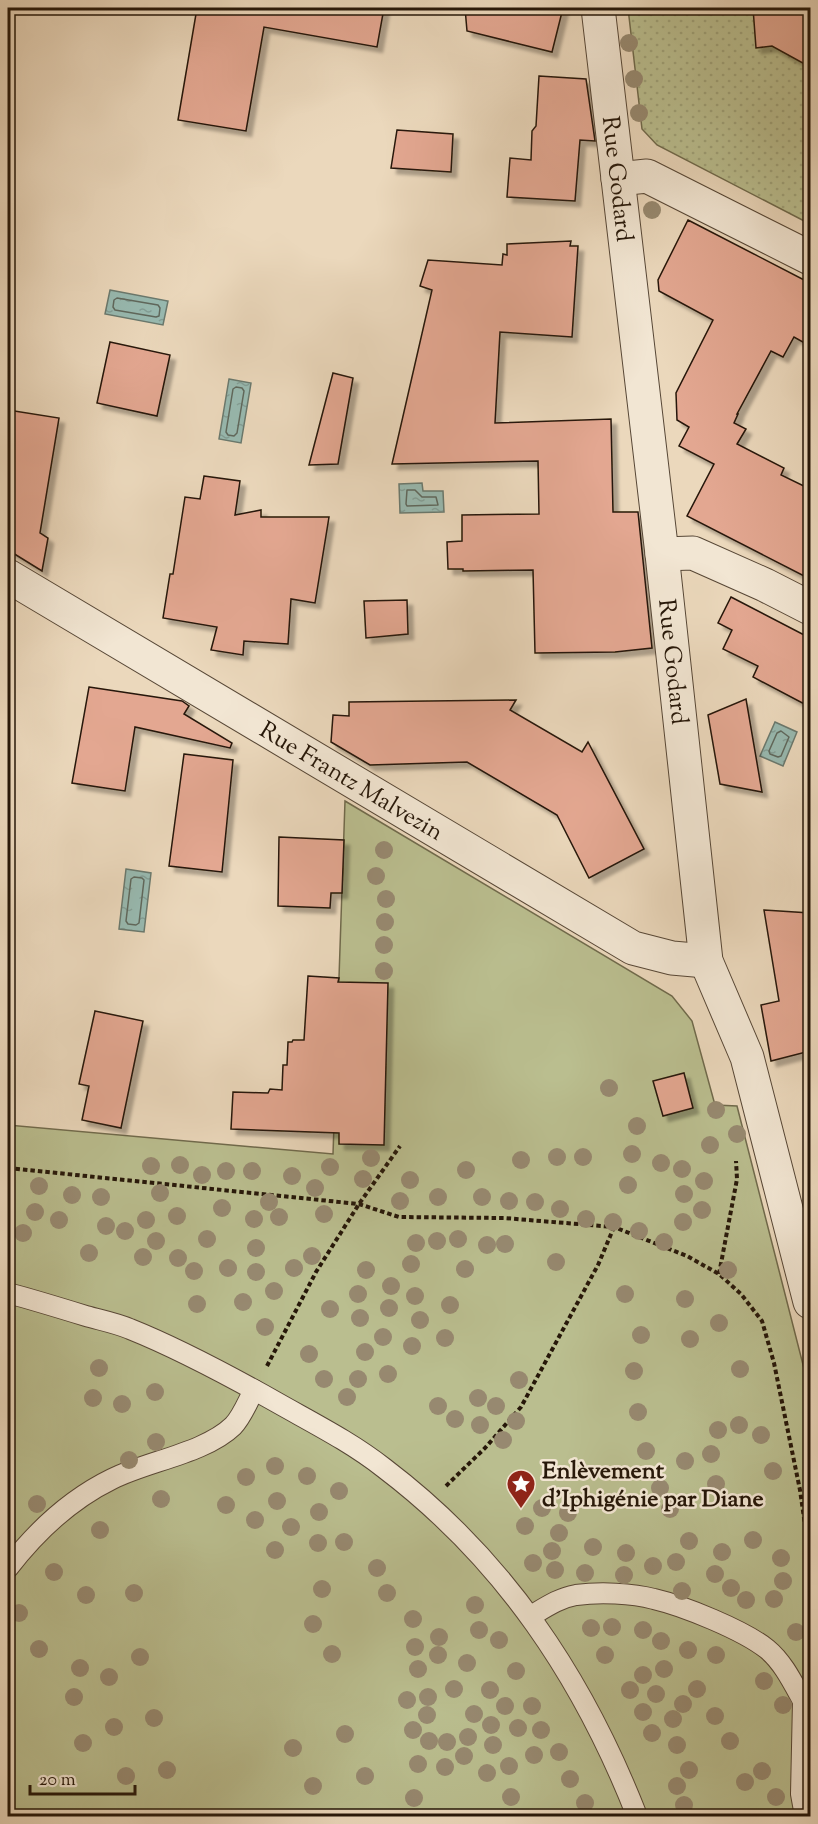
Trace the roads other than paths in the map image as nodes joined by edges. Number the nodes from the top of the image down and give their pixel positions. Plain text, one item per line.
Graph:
1 (598, 8) edge
2 (618, 179) junction
3 (810, 258) edge
4 (662, 554) junction
5 (8, 576) edge
6 (810, 608) edge
7 (706, 961) junction
8 (8, 1293) edge
9 (810, 1302) edge
10 (254, 1390) junction
11 (8, 1568) edge
12 (531, 1616) junction
13 (807, 1701) edge
14 (637, 1816) edge
15 (805, 1816) edge

1 - 2 street, Rue Godard
2 - 3 street
2 - 4 street, Rue Godard
4 - 6 street
4 - 7 street, Rue Godard
5 - 7 street, Rue Frantz Malvezin
7 - 9 street, Rue Godard
8 - 10 lane
10 - 11 lane
10 - 12 lane
12 - 13 lane
12 - 14 lane
13 - 15 lane

